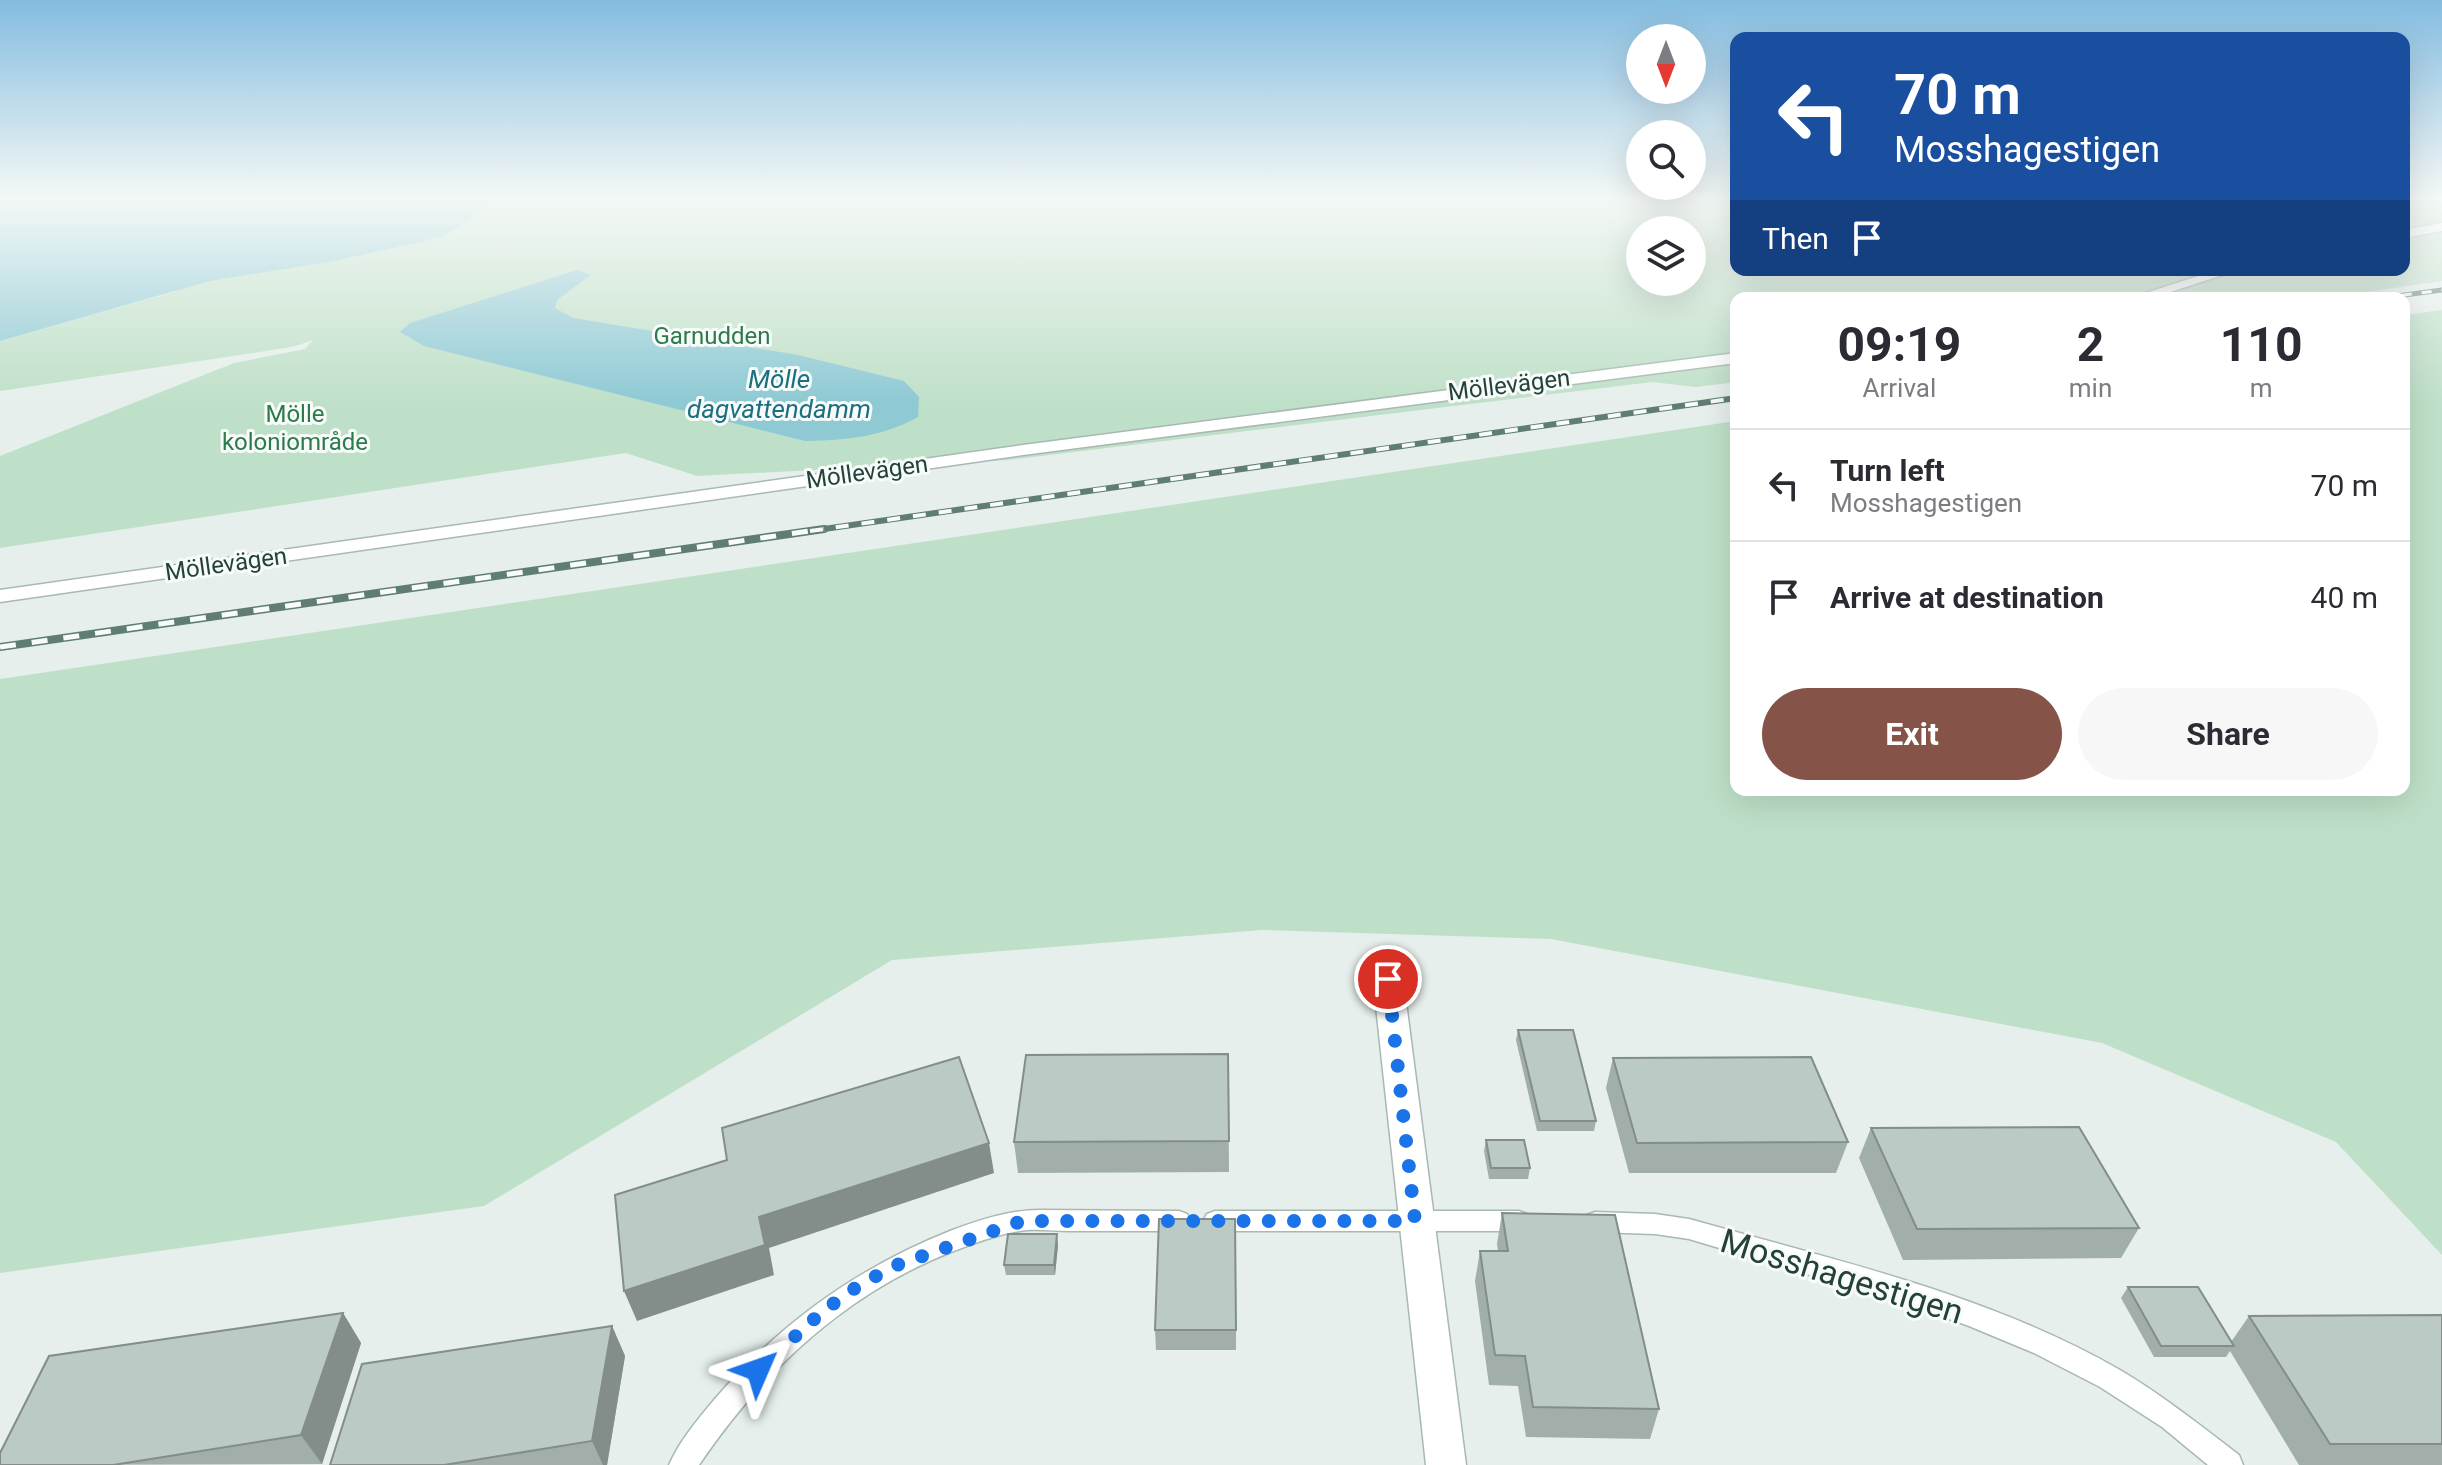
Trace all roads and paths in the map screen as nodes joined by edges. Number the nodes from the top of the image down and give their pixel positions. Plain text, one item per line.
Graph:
1 (2211, 276) edge
2 (2157, 292) edge
3 (1730, 359) edge
4 (0, 596) edge
5 (1388, 979) dead end
6 (1415, 1221) junction
7 (1537, 1221) edge
8 (1568, 1221) edge
9 (683, 1465) edge
10 (1446, 1465) edge
11 (2229, 1465) edge

1 - 2 street
3 - 4 street, Möllevägen
5 - 6 street
6 - 7 lane
6 - 9 lane
6 - 10 street
8 - 11 lane, Mosshagestigen

